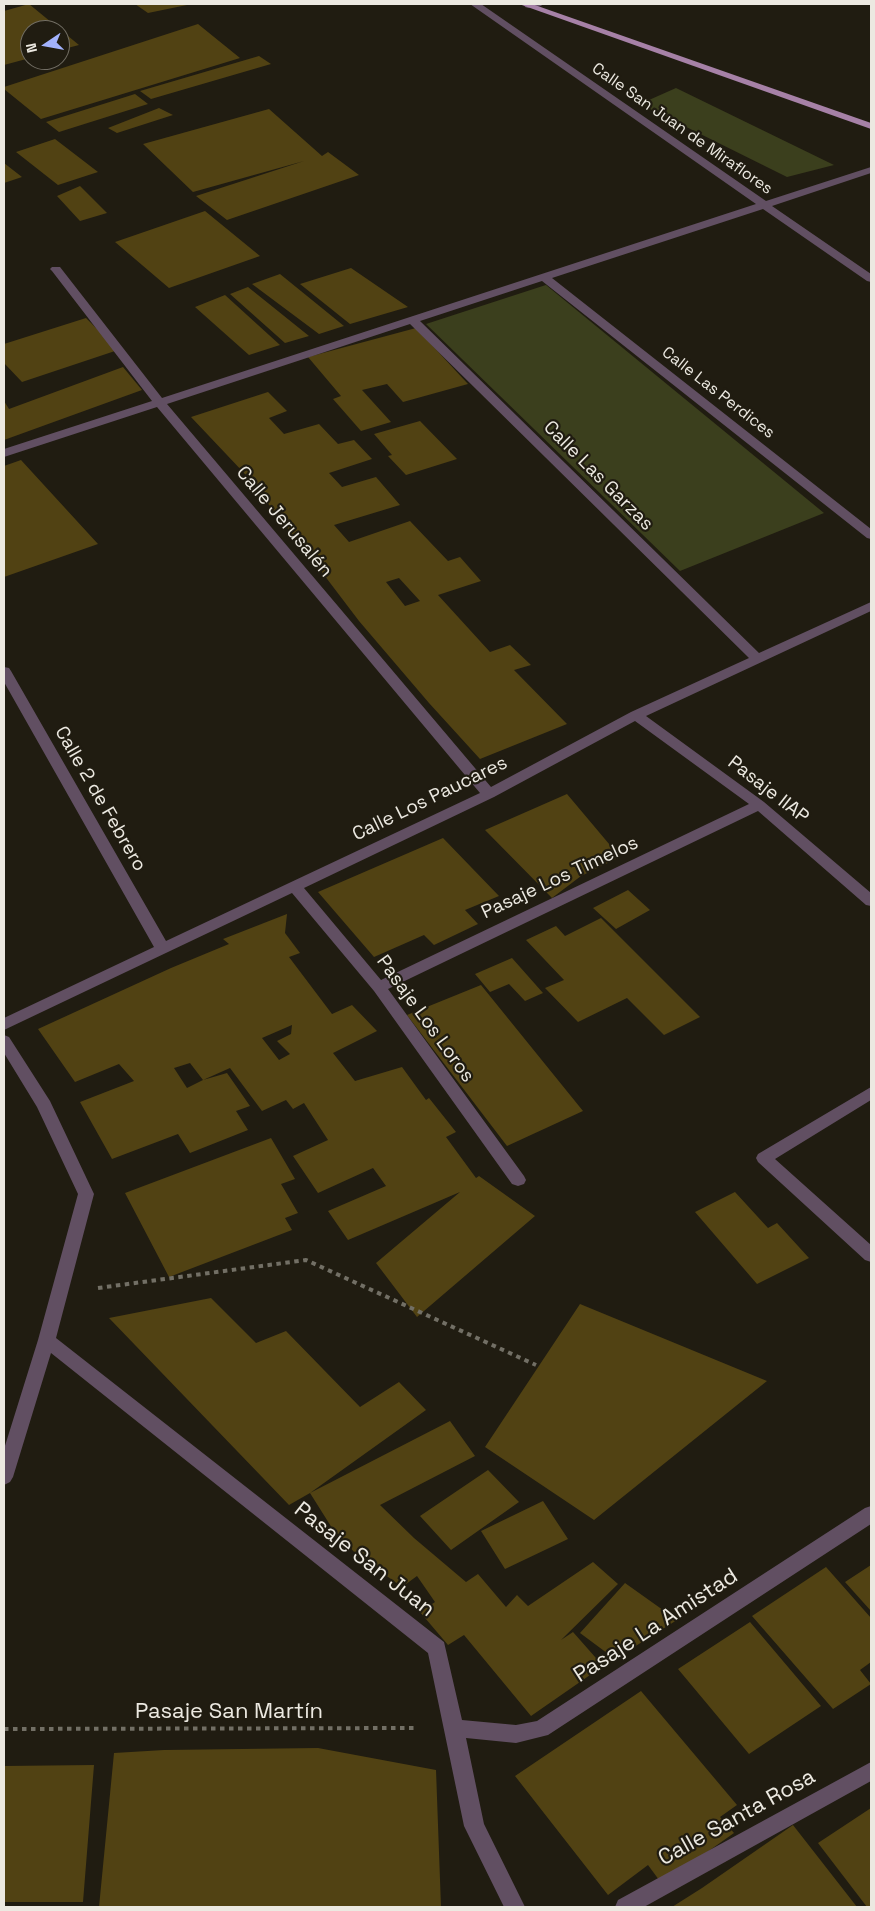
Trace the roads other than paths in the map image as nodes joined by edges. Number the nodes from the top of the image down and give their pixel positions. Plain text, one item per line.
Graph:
1 (475, 4) edge
2 (530, 4) edge
3 (871, 126) edge
4 (871, 170) edge
5 (765, 205) junction
6 (56, 269) dead end
7 (544, 277) junction
8 (871, 279) edge
9 (412, 320) junction
10 (159, 402) junction
11 (4, 453) edge
12 (871, 535) edge
13 (871, 606) edge
14 (758, 659) junction
15 (4, 671) edge
16 (636, 715) junction
17 (489, 794) junction
18 (759, 805) junction
19 (295, 887) junction
20 (871, 901) edge
21 (162, 947) junction
22 (379, 986) junction
23 (4, 1024) edge
24 (4, 1041) edge
25 (871, 1093) edge
26 (518, 1180) dead end
27 (871, 1255) edge
28 (47, 1340) junction
29 (4, 1477) edge
30 (871, 1514) edge
31 (453, 1728) junction
32 (871, 1771) edge
33 (515, 1907) edge
34 (625, 1907) edge

1 - 5 street, Calle San Juan de Miraflores
2 - 3 main road
4 - 5 street
5 - 7 street
5 - 8 street, Calle San Juan de Miraflores
6 - 10 street, Calle Jerusalén
7 - 9 street
7 - 12 street, Calle Las Perdices
9 - 10 street
9 - 14 street, Calle Las Garzas
10 - 11 street
10 - 17 street, Calle Jerusalén
13 - 14 street, Calle Los Paucares
14 - 16 street, Calle Los Paucares
15 - 21 street, Calle 2 de Febrero
16 - 17 street, Calle Los Paucares
16 - 18 street, Pasaje IIAP
17 - 19 street, Calle Los Paucares
18 - 20 street, Pasaje IIAP
18 - 22 street, Pasaje Los Timelos
19 - 21 street, Calle Los Paucares
19 - 22 street, Pasaje Los Loros
21 - 23 street, Calle Los Paucares
22 - 26 street, Pasaje Los Loros
24 - 28 street
25 - 27 street
28 - 29 street
28 - 31 street, Pasaje San Juan
30 - 31 street, Pasaje La Amistad
31 - 33 street, Pasaje San Juan
32 - 34 street, Calle Santa Rosa

